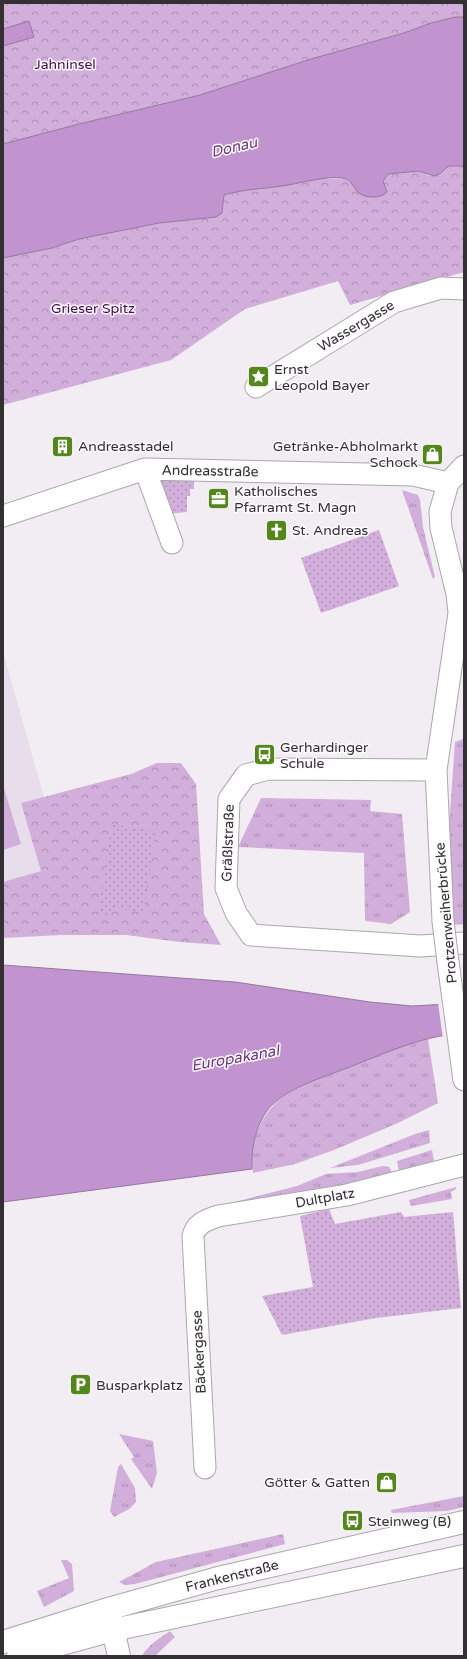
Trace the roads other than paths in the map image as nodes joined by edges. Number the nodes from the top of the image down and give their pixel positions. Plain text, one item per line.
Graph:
1 (464, 289) edge
2 (256, 387) dead end
3 (464, 466) edge
4 (145, 470) junction
5 (448, 483) junction
6 (3, 516) edge
7 (172, 543) dead end
8 (436, 770) junction
9 (464, 943) edge
10 (464, 1080) edge
11 (464, 1165) edge
12 (193, 1236) joint
13 (205, 1468) dead end
14 (464, 1522) edge
15 (464, 1556) edge
16 (108, 1609) junction
17 (113, 1630) junction
18 (75, 1639) edge
19 (41, 1640) junction
20 (3, 1642) edge
21 (18, 1656) edge
22 (119, 1656) edge

1 - 2 street, Wassergasse
3 - 5 street
4 - 5 street, Andreasstraße
4 - 6 street, Andreasstraße
4 - 7 street
5 - 8 street, Protzenweiherbrücke
8 - 9 street, Gräßlstraße
8 - 10 street, Protzenweiherbrücke, bridge
11 - 12 street, Dultplatz
12 - 13 street, Bäckergasse
14 - 16 main road, Frankenstraße
15 - 17 main road, Frankenstraße
16 - 17 main road
16 - 18 main road, Frankenstraße
17 - 18 main road, Frankenstraße
17 - 22 main road
18 - 19 main road, Frankenstraße
19 - 20 main road, Frankenstraße
19 - 21 main road, Frankenstraße

